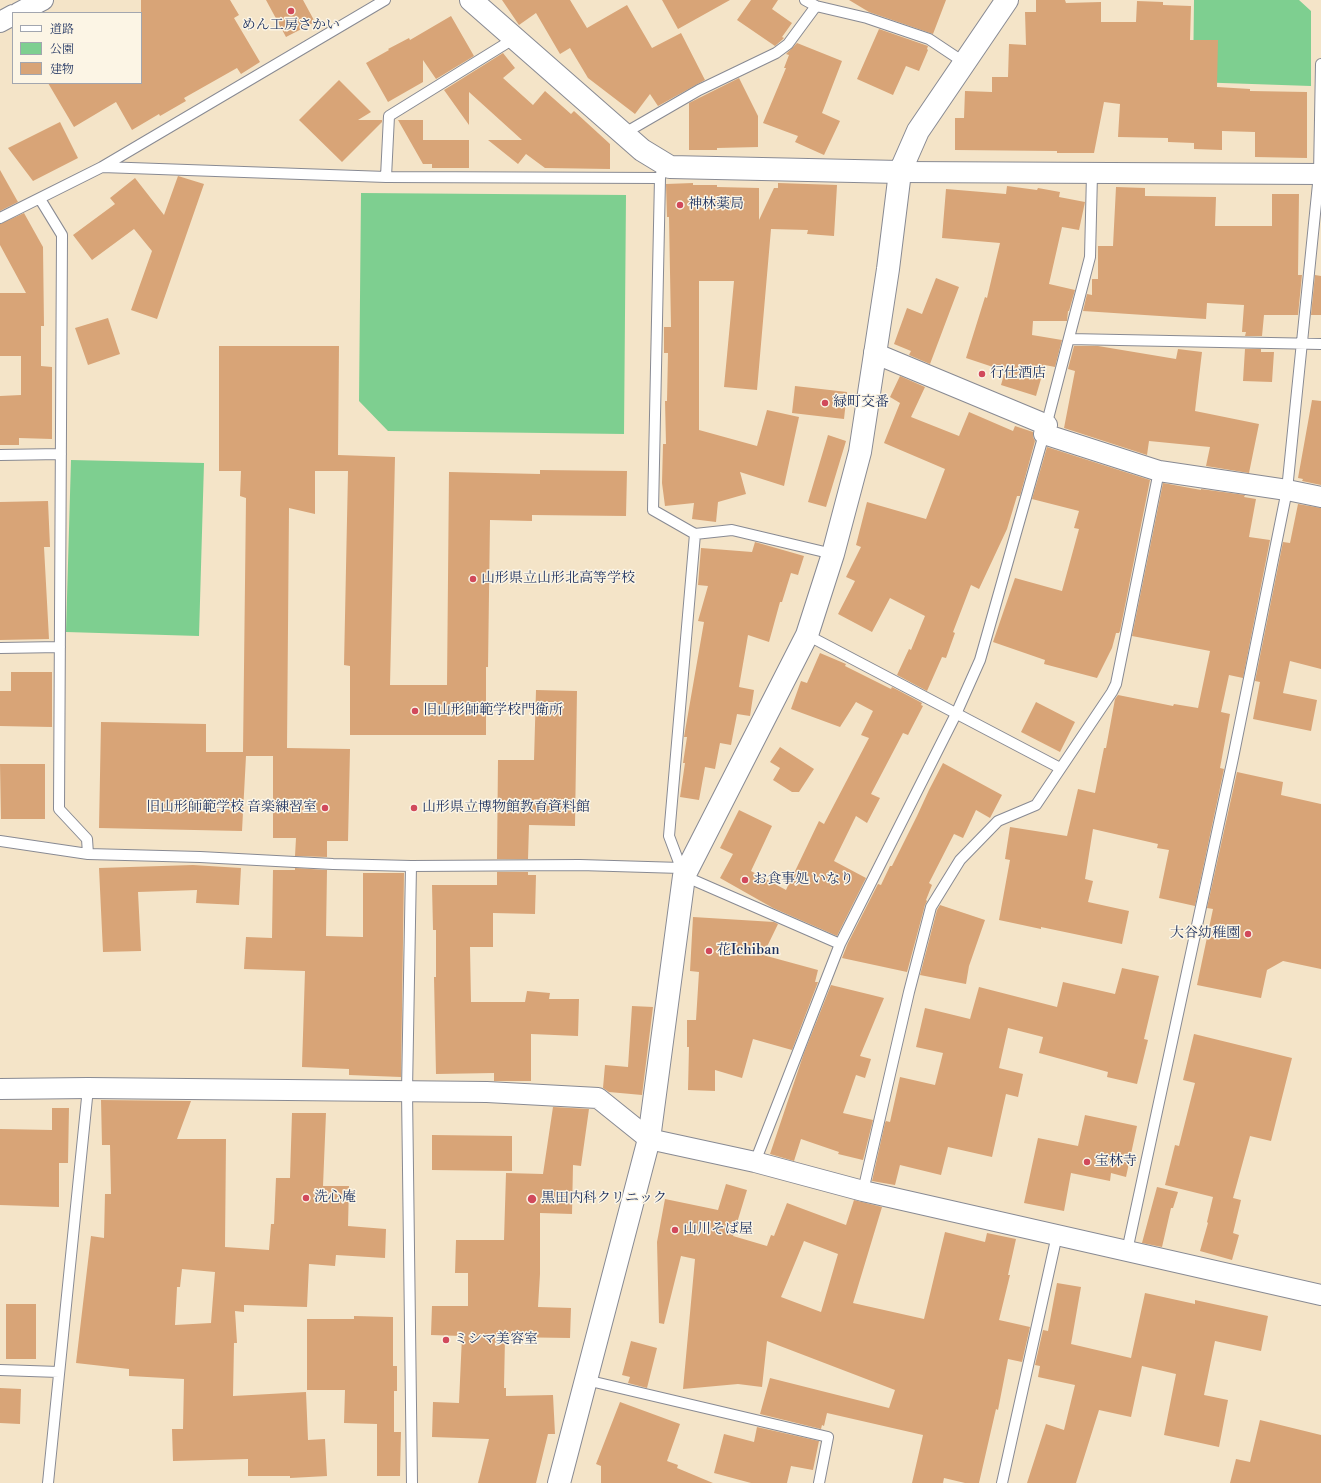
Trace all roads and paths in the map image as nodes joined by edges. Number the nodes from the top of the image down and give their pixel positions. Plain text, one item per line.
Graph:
1 (43, 0) edge
2 (385, 0) edge
3 (471, 0) edge
4 (806, 0) edge
5 (1007, 0) edge
6 (816, 6) junction
7 (20, 12) edge
8 (12, 16) edge
9 (0, 22) edge
10 (515, 38) junction
11 (965, 63) junction
12 (1321, 64) edge
13 (623, 134) junction
14 (102, 167) junction
15 (662, 171) junction
16 (900, 172) junction
17 (1092, 174) junction
18 (1320, 174) edge
19 (386, 176) junction
20 (40, 199) junction
21 (0, 218) edge
22 (1069, 339) junction
23 (1302, 344) junction
24 (1321, 344) edge
25 (874, 353) junction
26 (1045, 430) junction
27 (61, 454) junction
28 (0, 455) edge
29 (1159, 471) junction
30 (1287, 490) junction
31 (1321, 497) edge
32 (695, 534) junction
33 (833, 554) junction
34 (807, 635) junction
35 (60, 647) junction
36 (0, 648) edge
37 (956, 714) junction
38 (1060, 768) junction
39 (0, 841) edge
40 (88, 854) junction
41 (411, 866) junction
42 (683, 872) junction
43 (840, 944) junction
44 (88, 1088) junction
45 (0, 1089) edge
46 (407, 1090) junction
47 (649, 1139) junction
48 (754, 1162) junction
49 (863, 1191) junction
50 (1057, 1235) junction
51 (1127, 1251) junction
52 (1321, 1295) edge
53 (0, 1370) edge
54 (60, 1372) junction
55 (586, 1380) junction
56 (48, 1483) edge
57 (412, 1483) edge
58 (558, 1483) edge
59 (819, 1483) edge
60 (1002, 1483) edge

1 - 7 street
2 - 14 lane
3 - 10 street
4 - 6 lane
5 - 11 street
6 - 11 lane
6 - 13 lane
8 - 9 street
10 - 13 street
10 - 19 lane
11 - 16 street
12 - 18 lane
13 - 15 street
14 - 19 lane
14 - 20 lane
15 - 16 street
15 - 19 lane
15 - 32 lane
16 - 17 street
16 - 25 street
17 - 18 street
17 - 22 lane
18 - 23 lane
20 - 21 lane
20 - 27 lane
22 - 23 lane
22 - 26 lane
23 - 24 lane
23 - 30 lane
25 - 26 street
25 - 33 street
26 - 29 street
26 - 37 lane
27 - 28 lane
27 - 35 lane
29 - 30 street
29 - 38 lane
30 - 31 street
30 - 51 lane
32 - 33 lane
32 - 42 lane
33 - 34 street
34 - 37 lane
34 - 42 street
35 - 36 lane
35 - 40 lane
37 - 38 lane
37 - 43 lane
38 - 49 lane
39 - 40 lane
40 - 41 lane
41 - 42 lane
41 - 46 lane
42 - 43 lane
42 - 47 street
43 - 48 lane
44 - 45 street
44 - 46 street
44 - 54 lane
46 - 47 street
46 - 57 lane
47 - 48 street
47 - 55 street
48 - 49 street
49 - 50 street
50 - 51 street
50 - 60 lane
51 - 52 street
53 - 54 lane
54 - 56 lane
55 - 58 street
55 - 59 lane

